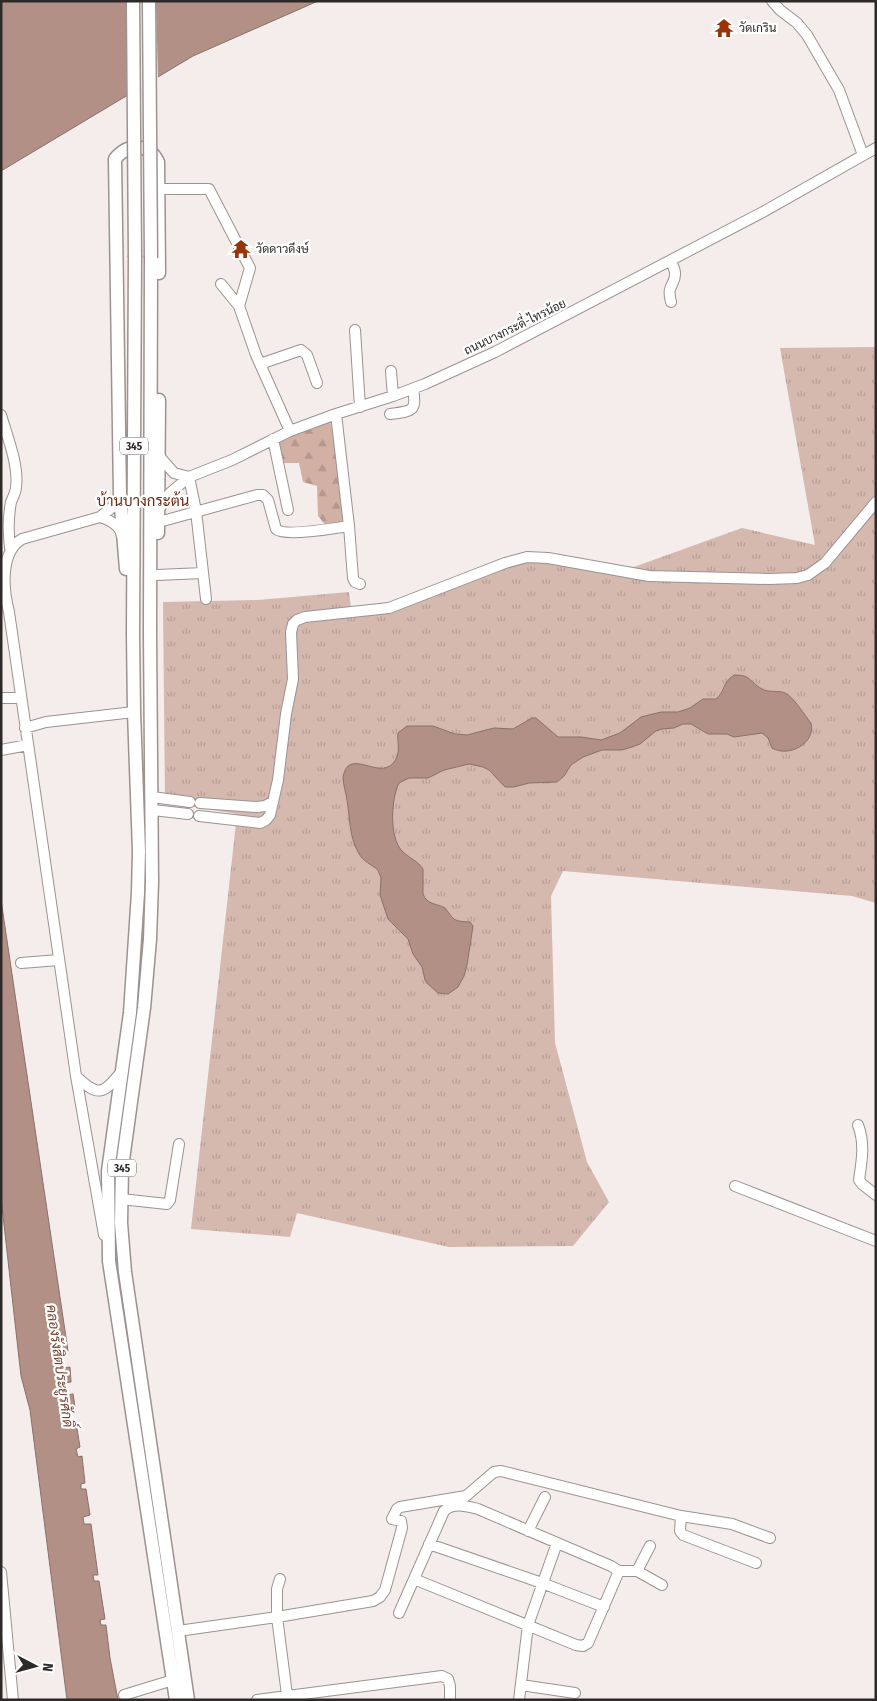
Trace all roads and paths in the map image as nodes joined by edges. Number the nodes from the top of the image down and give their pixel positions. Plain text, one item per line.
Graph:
1 (133, 1) edge
2 (148, 1) edge
3 (772, 1) edge
4 (876, 148) edge
5 (863, 156) junction
6 (158, 189) junction
7 (671, 261) junction
8 (221, 284) dead end
9 (671, 302) dead end
10 (239, 306) junction
11 (355, 330) dead end
12 (260, 364) junction
13 (391, 371) dead end
14 (317, 383) dead end
15 (413, 389) junction
16 (393, 396) junction
17 (360, 407) junction
18 (336, 414) junction
19 (390, 414) dead end
20 (1, 415) edge
21 (290, 431) junction
22 (5, 439) edge
23 (273, 439) junction
24 (159, 456) junction
25 (189, 477) junction
26 (120, 496) junction
27 (876, 502) edge
28 (159, 509) junction
29 (288, 510) dead end
30 (196, 511) junction
31 (100, 517) junction
32 (159, 522) junction
33 (349, 526) junction
34 (7, 544) edge
35 (124, 544) junction
36 (203, 574) junction
37 (157, 575) junction
38 (360, 584) dead end
39 (206, 599) dead end
40 (150, 633) junction
41 (133, 634) junction
42 (1, 698) edge
43 (21, 698) junction
44 (134, 712) junction
45 (25, 728) junction
46 (28, 745) junction
47 (1, 750) edge
48 (152, 797) junction
49 (272, 802) junction
50 (153, 810) junction
51 (188, 814) dead end
52 (199, 816) dead end
53 (59, 960) junction
54 (21, 963) dead end
55 (122, 1072) junction
56 (76, 1076) junction
57 (858, 1125) dead end
58 (180, 1144) dead end
59 (735, 1186) dead end
60 (876, 1196) edge
61 (121, 1199) junction
62 (876, 1241) edge
63 (109, 1261) junction
64 (545, 1497) dead end
65 (681, 1516) junction
66 (528, 1531) junction
67 (770, 1538) dead end
68 (557, 1543) junction
69 (429, 1544) junction
70 (650, 1546) dead end
71 (756, 1563) dead end
72 (619, 1571) junction
73 (637, 1571) junction
74 (1, 1572) edge
75 (280, 1579) dead end
76 (414, 1579) junction
77 (542, 1583) junction
78 (662, 1585) dead end
79 (604, 1607) junction
80 (399, 1614) dead end
81 (277, 1617) junction
82 (528, 1625) junction
83 (178, 1631) junction
84 (173, 1680) junction
85 (521, 1685) junction
86 (575, 1693) dead end
87 (124, 1695) dead end
88 (287, 1695) junction
89 (13, 1700) edge
90 (176, 1700) edge
91 (188, 1700) edge
92 (257, 1700) edge
93 (450, 1700) edge
94 (519, 1700) edge

1 - 41 main road, 345, bridge
2 - 40 main road, 345, bridge
3 - 5 street
4 - 5 street, ถนนบางกระดี่-ไทรน้อย
5 - 7 street, ถนนบางกระดี่-ไทรน้อย
6 - 10 street
6 - 24 main road
6 - 26 main road
7 - 9 street
7 - 15 street, ถนนบางกระดี่-ไทรน้อย
8 - 10 street
10 - 12 street
11 - 17 street
12 - 14 street
12 - 21 street
13 - 16 street
15 - 16 street, ถนนบางกระดี่-ไทรน้อย
15 - 19 street
16 - 17 street, ถนนบางกระดี่-ไทรน้อย
17 - 18 street, ถนนบางกระดี่-ไทรน้อย
18 - 21 street, ถนนบางกระดี่-ไทรน้อย
18 - 33 street
20 - 22 street
21 - 23 street, ถนนบางกระดี่-ไทรน้อย
22 - 34 street
23 - 25 street, ถนนบางกระดี่-ไทรน้อย
23 - 29 street
24 - 25 street
24 - 28 main road
25 - 28 street, ถนนบางกระดี่-ไทรน้อย
25 - 30 street
26 - 31 street
26 - 35 main road
27 - 49 street
28 - 32 main road
30 - 32 street
30 - 33 street
30 - 36 street
31 - 34 street
31 - 35 street
32 - 37 main road
33 - 38 street
34 - 43 street
35 - 41 main road
36 - 37 street
36 - 39 street
37 - 40 main road
40 - 48 main road, 345
41 - 44 main road, 345
42 - 43 street
43 - 45 street
44 - 45 street
44 - 55 main road, 345
45 - 46 street
46 - 47 street
46 - 53 street
48 - 49 street
48 - 50 main road, 345
49 - 52 street
50 - 51 street
50 - 61 main road, 345
53 - 54 street
53 - 56 street
55 - 56 street
55 - 63 main road, 345
56 - 63 street
57 - 60 street
58 - 61 street
59 - 62 street
61 - 83 main road, 345
63 - 84 main road, 345
64 - 66 street
65 - 67 street
65 - 71 street
65 - 81 street
66 - 68 street
66 - 69 street
68 - 72 street
68 - 77 street
69 - 76 street
69 - 77 street
70 - 73 street
72 - 73 street
72 - 79 street
73 - 78 street
74 - 89 street
75 - 81 street
76 - 80 street
76 - 82 street
77 - 79 street
77 - 82 street
79 - 82 street
81 - 83 street
81 - 88 street
82 - 85 street
83 - 91 main road, 345
84 - 87 street
84 - 90 main road, 345
85 - 86 street
85 - 94 street
88 - 92 street
88 - 93 street

